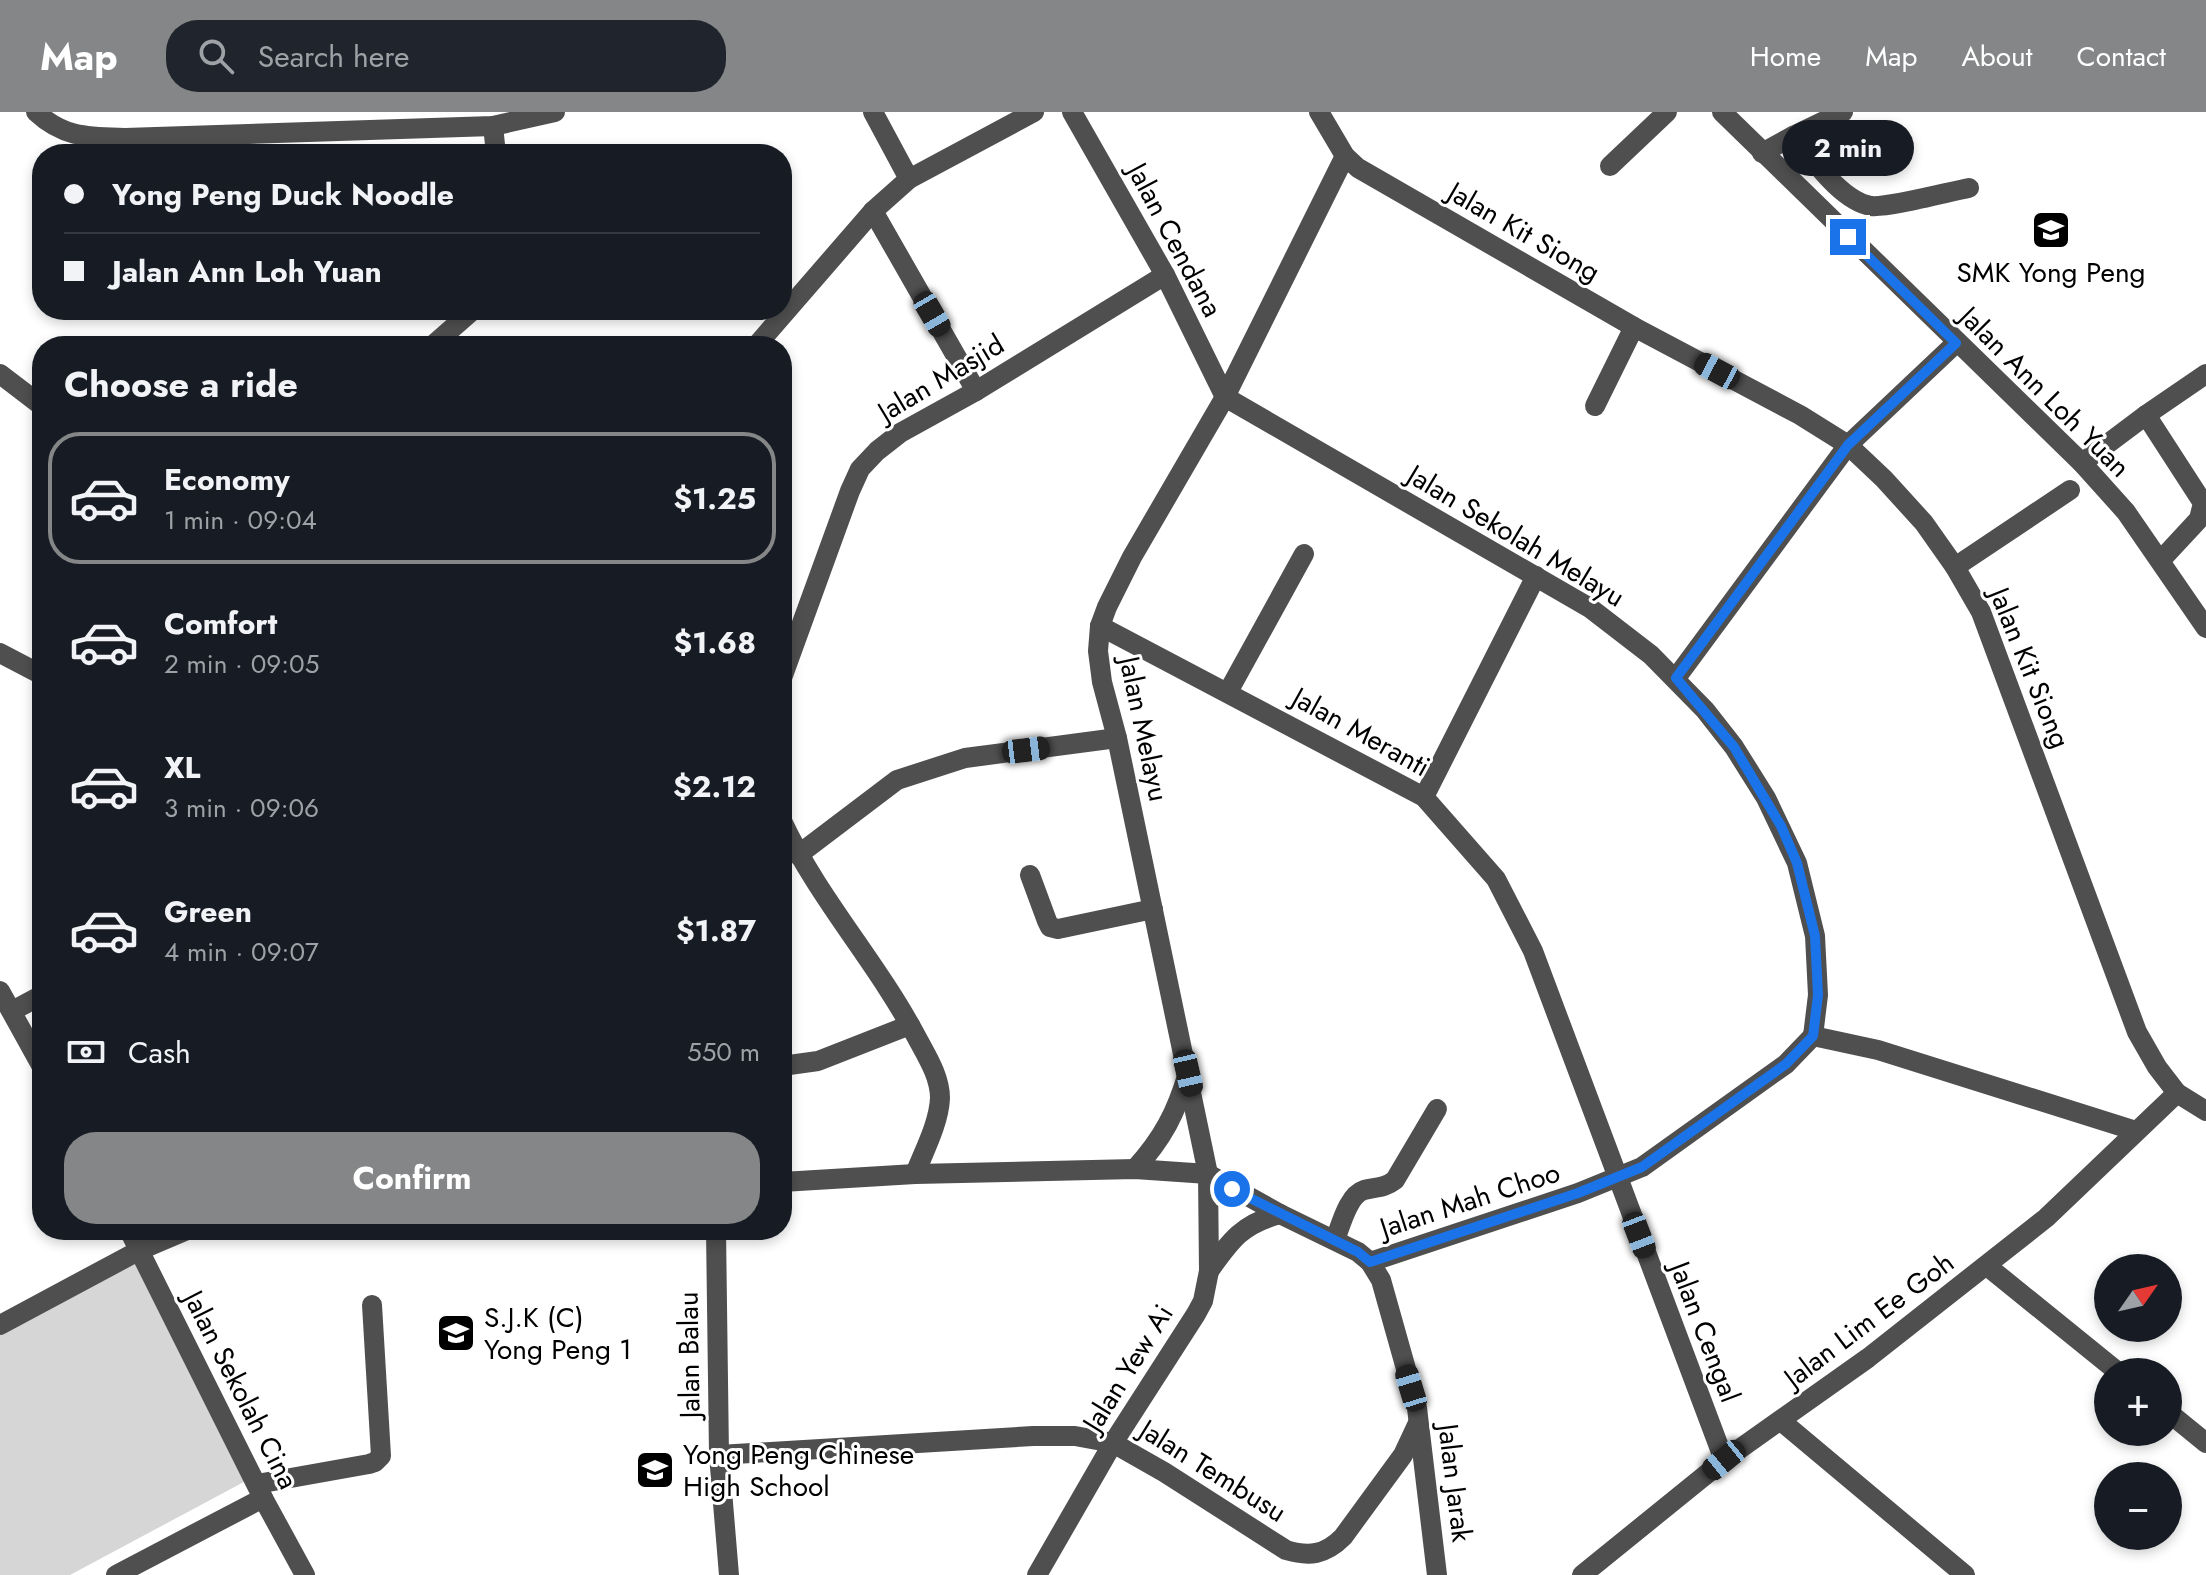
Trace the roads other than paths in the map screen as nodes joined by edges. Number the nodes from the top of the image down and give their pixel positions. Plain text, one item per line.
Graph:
1 (36, 112) edge
2 (555, 112) edge
3 (873, 112) edge
4 (1034, 112) edge
5 (1072, 112) edge
6 (1319, 112) edge
7 (1667, 112) edge
8 (1843, 112) edge
9 (1734, 115) edge
10 (438, 120) edge
11 (493, 126) junction
12 (1793, 136) junction
13 (495, 144) edge
14 (1762, 153) junction
15 (1345, 156) junction
16 (1610, 166) dead end
17 (909, 179) junction
18 (1969, 188) dead end
19 (873, 211) junction
20 (1165, 275) junction
21 (792, 304) edge
22 (462, 320) edge
23 (779, 320) edge
24 (1634, 327) junction
25 (443, 336) edge
26 (765, 336) edge
27 (1956, 343) junction
28 (0, 374) edge
29 (2206, 374) edge
30 (976, 391) junction
31 (1225, 397) junction
32 (32, 398) edge
33 (1595, 406) dead end
34 (2146, 415) junction
35 (1848, 445) junction
36 (2082, 463) junction
37 (2070, 490) dead end
38 (1304, 554) dead end
39 (2161, 560) junction
40 (1955, 567) junction
41 (1536, 576) junction
42 (1100, 626) junction
43 (2206, 628) edge
44 (792, 651) edge
45 (0, 653) edge
46 (32, 670) edge
47 (1676, 678) junction
48 (1228, 692) junction
49 (1117, 738) junction
50 (1424, 797) junction
51 (792, 842) edge
52 (798, 855) junction
53 (1030, 875) dead end
54 (1153, 909) junction
55 (0, 991) edge
56 (32, 1000) edge
57 (12, 1011) junction
58 (910, 1025) junction
59 (1813, 1036) junction
60 (32, 1048) edge
61 (792, 1065) edge
62 (1188, 1073) junction
63 (2177, 1093) junction
64 (1437, 1109) dead end
65 (2206, 1111) edge
66 (2136, 1131) junction
67 (1135, 1169) junction
68 (915, 1174) junction
69 (1208, 1174) junction
70 (1618, 1178) junction
71 (792, 1181) edge
72 (1280, 1214) junction
73 (134, 1240) edge
74 (164, 1240) edge
75 (716, 1240) edge
76 (1335, 1240) junction
77 (140, 1250) junction
78 (1370, 1262) junction
79 (1987, 1266) junction
80 (1209, 1271) junction
81 (372, 1305) dead end
82 (0, 1325) edge
83 (2101, 1358) edge
84 (1781, 1421) junction
85 (1418, 1423) junction
86 (2182, 1423) edge
87 (1113, 1443) junction
88 (2206, 1443) edge
89 (719, 1455) junction
90 (1724, 1460) junction
91 (260, 1491) junction
92 (116, 1575) edge
93 (305, 1575) edge
94 (729, 1575) edge
95 (1037, 1575) edge
96 (1437, 1575) edge
97 (1582, 1575) edge
98 (1965, 1575) edge

1 - 10 street
2 - 11 street
3 - 17 street
4 - 17 street
5 - 20 street, Jalan Cendana
6 - 15 street, Jalan Kit Siong
7 - 16 street
8 - 12 street
9 - 14 street, Jalan Ann Loh Yuan
10 - 11 street
11 - 13 street
12 - 14 street
12 - 18 street
14 - 27 street, Jalan Ann Loh Yuan
15 - 24 street, Jalan Kit Siong
15 - 31 street, Jalan Melayu
17 - 19 street
19 - 21 street
19 - 30 street
20 - 30 street, Jalan Masjid
20 - 31 street, Jalan Cendana
22 - 25 street
23 - 26 street
24 - 33 street
24 - 35 street, Jalan Kit Siong
27 - 35 street
27 - 36 street, Jalan Ann Loh Yuan
28 - 32 street
29 - 34 street
30 - 44 street, Jalan Masjid
31 - 41 street, Jalan Sekolah Melayu
31 - 42 street, Jalan Melayu
34 - 36 street
34 - 39 street
35 - 40 street, Jalan Kit Siong
35 - 47 street
36 - 39 street, Jalan Ann Loh Yuan
37 - 40 street
38 - 48 street
39 - 43 street, Jalan Ann Loh Yuan
40 - 63 street, Jalan Kit Siong
41 - 47 street, Jalan Sekolah Melayu
41 - 50 street
42 - 48 street, Jalan Meranti
42 - 49 street, Jalan Melayu
45 - 46 street
47 - 59 street, Jalan Sekolah Melayu
48 - 50 street, Jalan Meranti
49 - 52 street
49 - 54 street, Jalan Melayu
50 - 70 street, Jalan Meranti
51 - 52 street
52 - 58 street
53 - 54 street
54 - 62 street, Jalan Melayu
55 - 57 street
56 - 57 street
57 - 60 street
58 - 61 street
58 - 68 street
59 - 66 street
59 - 70 street, Jalan Mah Choo
62 - 67 street
62 - 69 street, Jalan Melayu
63 - 65 street, Jalan Kit Siong
63 - 66 street, Jalan Lim Ee Goh
64 - 76 street
66 - 79 street, Jalan Lim Ee Goh
67 - 68 street, Jalan Mah Choo
67 - 69 street, Jalan Mah Choo
68 - 71 street, Jalan Mah Choo
69 - 72 street, Jalan Mah Choo
69 - 80 street, Jalan Yew Ai
70 - 78 street, Jalan Mah Choo
70 - 90 street, Jalan Cengal
72 - 76 street, Jalan Mah Choo
72 - 80 street
73 - 77 street, Jalan Sekolah Cina
74 - 77 street
75 - 89 street, Jalan Balau
76 - 78 street, Jalan Mah Choo
77 - 82 street
77 - 91 street, Jalan Sekolah Cina
78 - 85 street, Jalan Jarak
79 - 83 street
79 - 84 street, Jalan Lim Ee Goh
80 - 87 street, Jalan Yew Ai
81 - 91 street
84 - 90 street, Jalan Lim Ee Goh
84 - 98 street
85 - 87 street, Jalan Tembusu
85 - 96 street, Jalan Jarak
86 - 88 street
87 - 89 street, Jalan Tembusu
87 - 95 street, Jalan Yew Ai
89 - 94 street, Jalan Balau
90 - 97 street, Jalan Lim Ee Goh
91 - 92 street
91 - 93 street, Jalan Sekolah Cina

